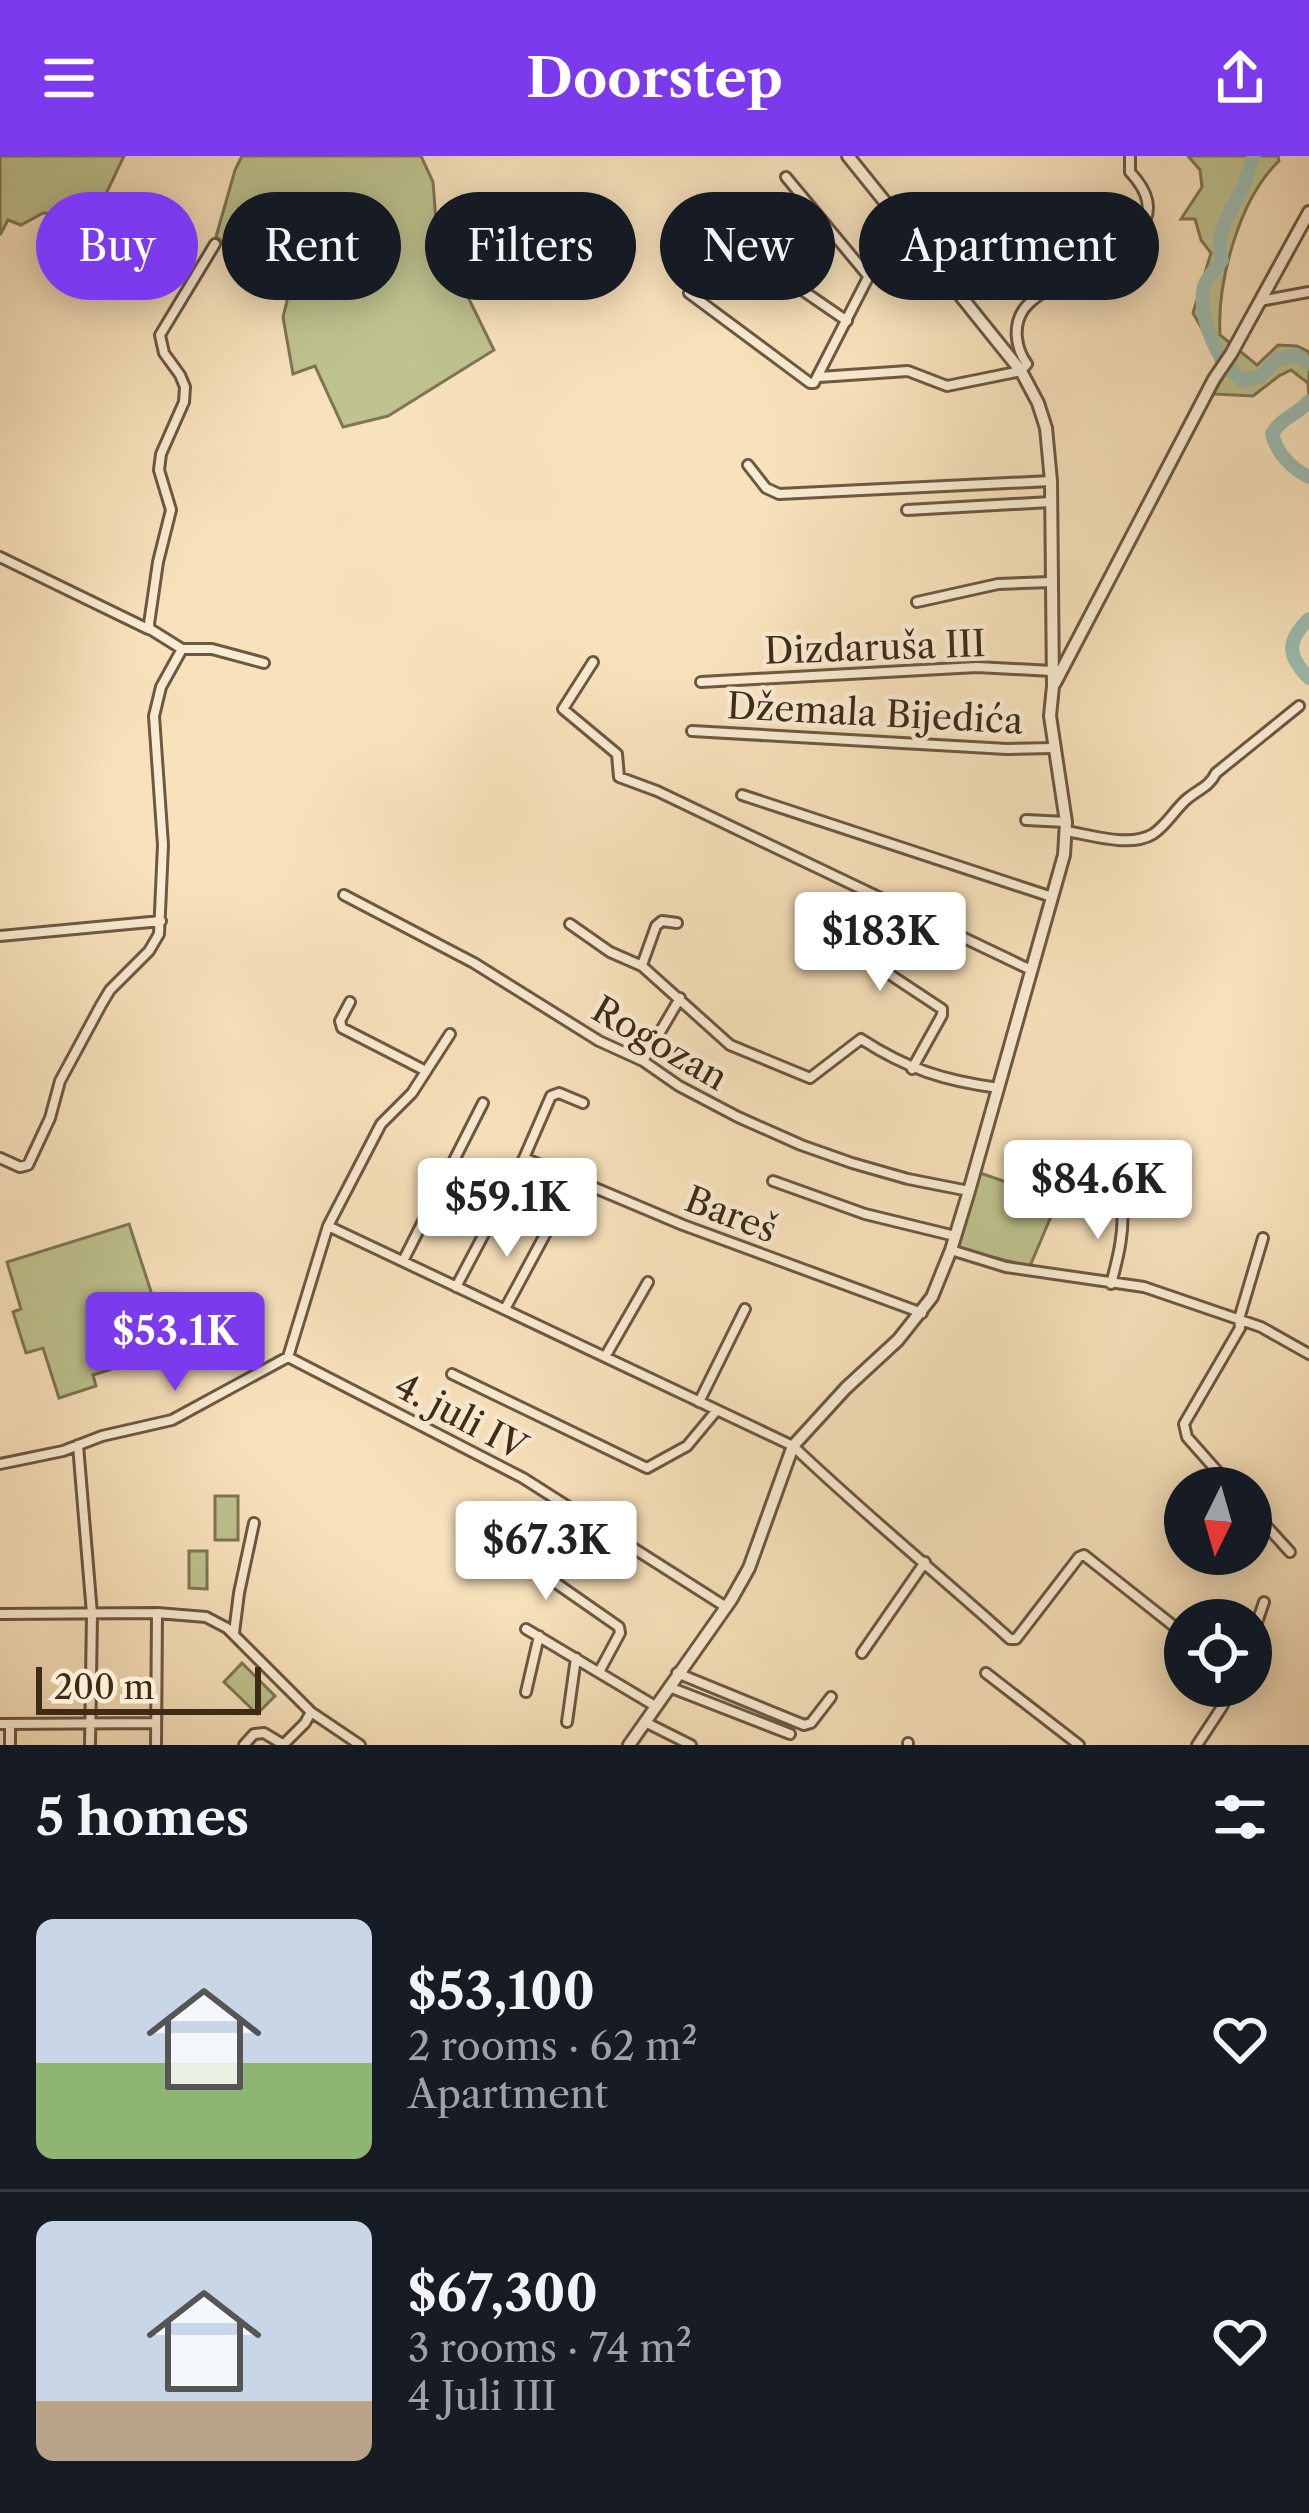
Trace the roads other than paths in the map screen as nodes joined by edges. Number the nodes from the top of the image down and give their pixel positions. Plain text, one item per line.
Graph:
1 (848, 156) edge
2 (1130, 156) edge
3 (786, 177) dead end
4 (877, 192) edge
5 (1309, 212) edge
6 (215, 244) dead end
7 (859, 265) edge
8 (1309, 292) edge
9 (859, 297) edge
10 (698, 300) edge
11 (816, 300) edge
12 (964, 300) edge
13 (1259, 301) junction
14 (847, 321) junction
15 (1021, 371) junction
16 (819, 377) junction
17 (748, 465) dead end
18 (1051, 482) junction
19 (1050, 502) junction
20 (908, 510) dead end
21 (0, 556) edge
22 (1051, 583) junction
23 (917, 602) dead end
24 (150, 629) junction
25 (182, 649) junction
26 (593, 662) dead end
27 (264, 663) dead end
28 (1052, 671) junction
29 (701, 682) dead end
30 (1053, 686) junction
31 (1299, 706) dead end
32 (692, 731) dead end
33 (1054, 748) junction
34 (742, 795) dead end
35 (1026, 820) dead end
36 (1066, 827) junction
37 (344, 895) dead end
38 (1054, 897) junction
39 (161, 921) junction
40 (677, 923) dead end
41 (570, 924) dead end
42 (818, 927) dead end
43 (0, 936) edge
44 (642, 966) junction
45 (1033, 971) junction
46 (680, 998) junction
47 (350, 1002) dead end
48 (450, 1034) dead end
49 (643, 1061) junction
50 (912, 1069) junction
51 (426, 1071) junction
52 (999, 1088) junction
53 (483, 1103) dead end
54 (583, 1103) dead end
55 (0, 1158) edge
56 (524, 1158) junction
57 (773, 1181) dead end
58 (969, 1191) junction
59 (1121, 1200) dead end
60 (328, 1226) junction
61 (547, 1231) dead end
62 (956, 1235) junction
63 (1263, 1238) dead end
64 (951, 1250) junction
65 (403, 1261) junction
66 (647, 1282) dead end
67 (1111, 1284) junction
68 (456, 1287) junction
69 (746, 1309) dead end
70 (505, 1310) junction
71 (922, 1313) junction
72 (1239, 1319) junction
73 (1309, 1354) edge
74 (288, 1357) junction
75 (605, 1357) junction
76 (452, 1374) dead end
77 (699, 1402) junction
78 (717, 1410) junction
79 (78, 1445) junction
80 (793, 1446) junction
81 (0, 1464) edge
82 (1213, 1467) edge
83 (254, 1523) dead end
84 (1272, 1532) edge
85 (487, 1535) dead end
86 (1290, 1552) dead end
87 (925, 1562) junction
88 (726, 1607) junction
89 (158, 1613) junction
90 (0, 1614) edge
91 (92, 1614) junction
92 (1164, 1618) edge
93 (526, 1628) dead end
94 (233, 1633) junction
95 (539, 1636) junction
96 (862, 1653) dead end
97 (576, 1658) junction
98 (598, 1672) junction
99 (677, 1673) junction
100 (986, 1673) dead end
101 (668, 1687) junction
102 (526, 1692) dead end
103 (831, 1697) dead end
104 (655, 1706) junction
105 (1222, 1707) edge
106 (311, 1712) junction
107 (567, 1722) dead end
108 (645, 1722) junction
109 (156, 1723) junction
110 (5, 1724) edge
111 (91, 1724) junction
112 (790, 1734) dead end
113 (10, 1745) edge
114 (90, 1745) edge
115 (156, 1745) edge
116 (244, 1745) edge
117 (284, 1745) edge
118 (359, 1745) edge
119 (629, 1745) edge
120 (691, 1745) edge
121 (1079, 1745) edge
122 (1196, 1745) edge

1 - 4 street
2 - 15 street
3 - 7 street
5 - 13 street
6 - 24 street
8 - 13 street
9 - 14 street
10 - 16 street
11 - 14 street
12 - 15 street
13 - 30 street
14 - 16 street
15 - 16 street
15 - 18 street
17 - 18 street
18 - 19 street
19 - 20 street
19 - 22 street
21 - 24 street
22 - 23 street
22 - 28 street
24 - 25 street
25 - 27 street
25 - 39 street
26 - 45 street
28 - 29 street, Dizdaruša III
28 - 30 street
30 - 33 street
31 - 36 street
32 - 33 street, Džemala Bijedića
33 - 36 street
34 - 38 street
35 - 36 street
36 - 38 street
37 - 49 street, Rogozan
38 - 45 street
39 - 43 street
39 - 55 street
40 - 44 street, Rogozan
41 - 44 street, Rogozan
42 - 50 street
44 - 46 street, Rogozan
45 - 52 street
46 - 49 street
46 - 50 street, Rogozan
47 - 51 street
48 - 51 street
49 - 58 street, Rogozan
50 - 52 street, Rogozan
51 - 60 street
52 - 58 street
53 - 65 street
54 - 56 street
56 - 68 street
56 - 71 street, Bareš
57 - 62 street, Bareš
58 - 62 street
59 - 67 street
60 - 65 street
60 - 74 street
61 - 70 street
62 - 64 street
63 - 72 street
64 - 67 street
64 - 71 street
65 - 68 street
66 - 75 street
67 - 72 street
68 - 70 street
69 - 77 street
70 - 75 street
71 - 80 street
72 - 73 street
72 - 82 street
74 - 79 street
74 - 88 street, 4. juli IV
75 - 77 street
76 - 78 street
77 - 78 street
78 - 80 street
79 - 81 street
79 - 91 street
80 - 87 street
80 - 88 street
83 - 94 street
84 - 86 street
85 - 98 street
87 - 92 street
87 - 96 street
88 - 99 street
89 - 91 street
89 - 94 street
89 - 109 street
90 - 91 street
91 - 111 street
93 - 95 street
94 - 106 street
95 - 97 street
95 - 102 street
97 - 98 street
97 - 107 street
98 - 104 street
99 - 101 street
99 - 103 street
100 - 121 street
101 - 104 street
101 - 112 street
104 - 108 street
105 - 122 street
106 - 117 street
106 - 118 street
108 - 119 street
108 - 120 street
109 - 111 street
109 - 115 street
110 - 111 street
110 - 113 street
111 - 114 street
116 - 117 street

